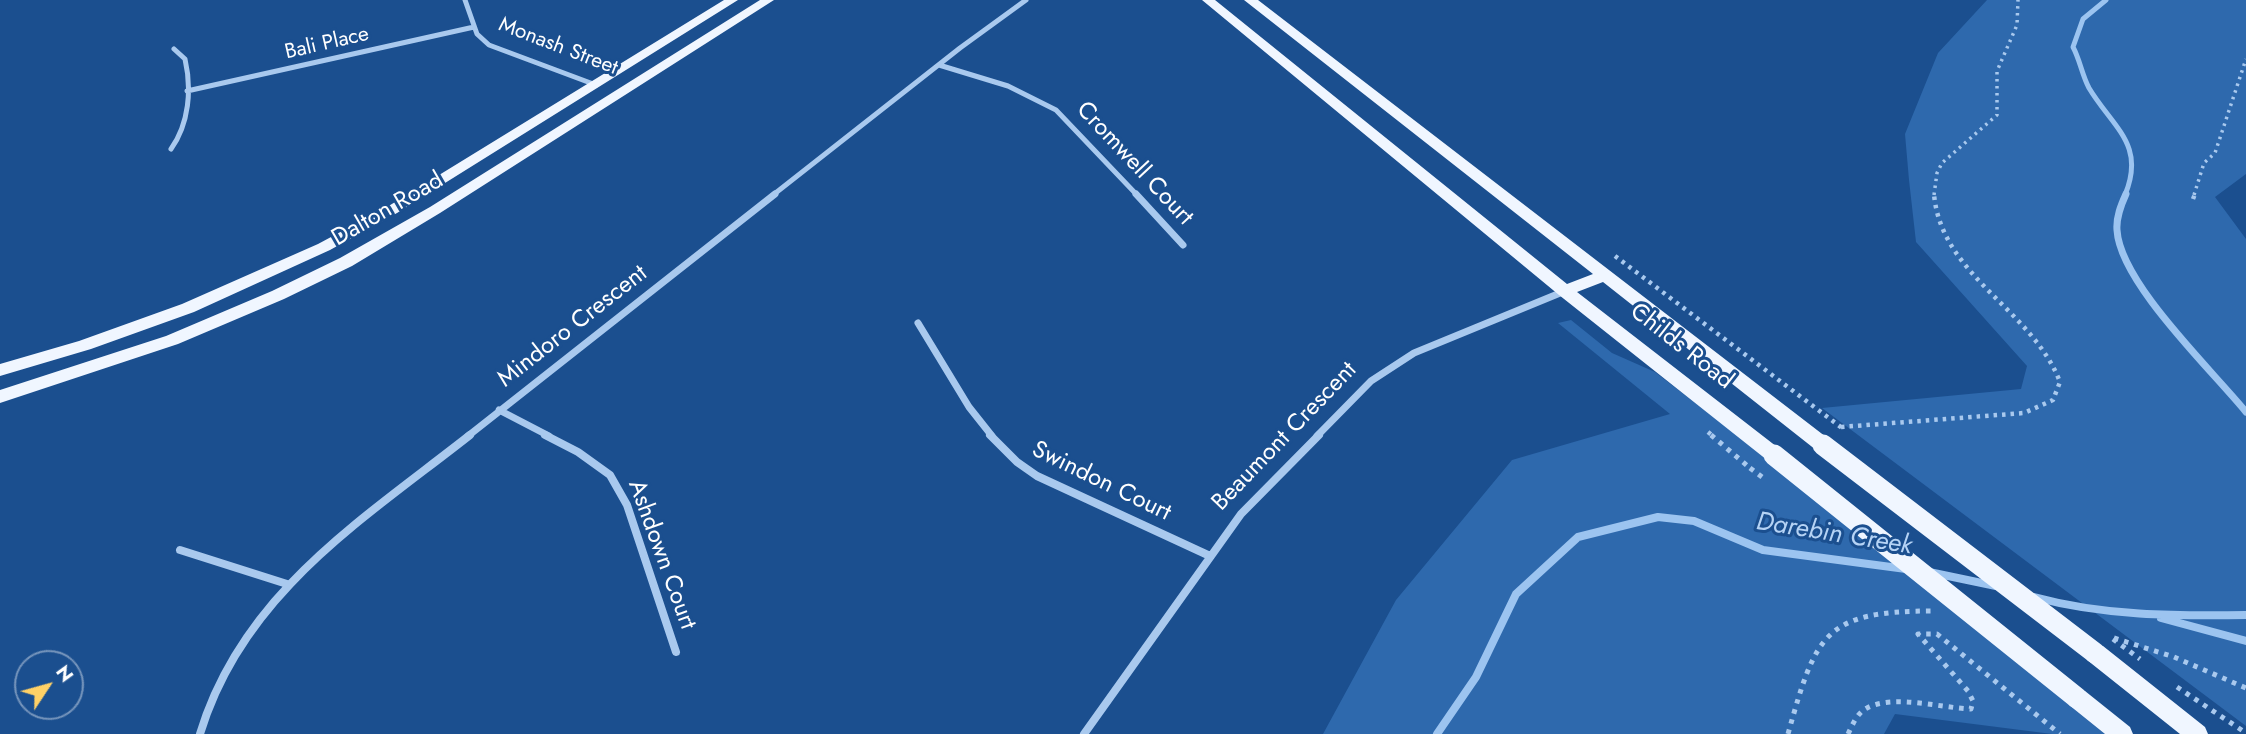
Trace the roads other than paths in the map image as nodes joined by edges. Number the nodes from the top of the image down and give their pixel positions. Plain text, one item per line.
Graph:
1 (465, 0) edge
2 (732, 0) edge
3 (768, 0) edge
4 (1026, 0) edge
5 (1208, 0) edge
6 (1250, 0) edge
7 (474, 27) junction
8 (174, 49) dead end
9 (939, 65) junction
10 (596, 85) junction
11 (187, 91) junction
12 (621, 93) junction
13 (172, 149) dead end
14 (1182, 245) dead end
15 (1604, 276) junction
16 (1565, 291) junction
17 (918, 323) dead end
18 (0, 370) edge
19 (0, 397) edge
20 (499, 410) junction
21 (180, 550) dead end
22 (1210, 556) junction
23 (287, 584) junction
24 (676, 652) dead end
25 (200, 734) edge
26 (1084, 734) edge
27 (2122, 734) edge
28 (2197, 734) edge

1 - 7 street, Monash Street
2 - 10 main road, Dalton Road
3 - 12 main road, Dalton Road
4 - 9 street, Mindoro Crescent
5 - 16 main road, Childs Road
6 - 15 main road
7 - 10 street, Monash Street
7 - 11 street, Bali Place
8 - 11 street
9 - 14 street, Cromwell Court
9 - 20 street, Mindoro Crescent
10 - 12 main road, Monash Street
10 - 18 main road, Dalton Road
11 - 13 street
12 - 19 main road, Dalton Road
15 - 16 main road, Beaumont Crescent
15 - 28 main road, bridge
16 - 22 street, Beaumont Crescent
16 - 27 main road, Childs Road, bridge
17 - 22 street, Swindon Court
20 - 23 street, Mindoro Crescent
20 - 24 street, Ashdown Court
21 - 23 street
22 - 26 street, Beaumont Crescent
23 - 25 street, Mindoro Crescent

